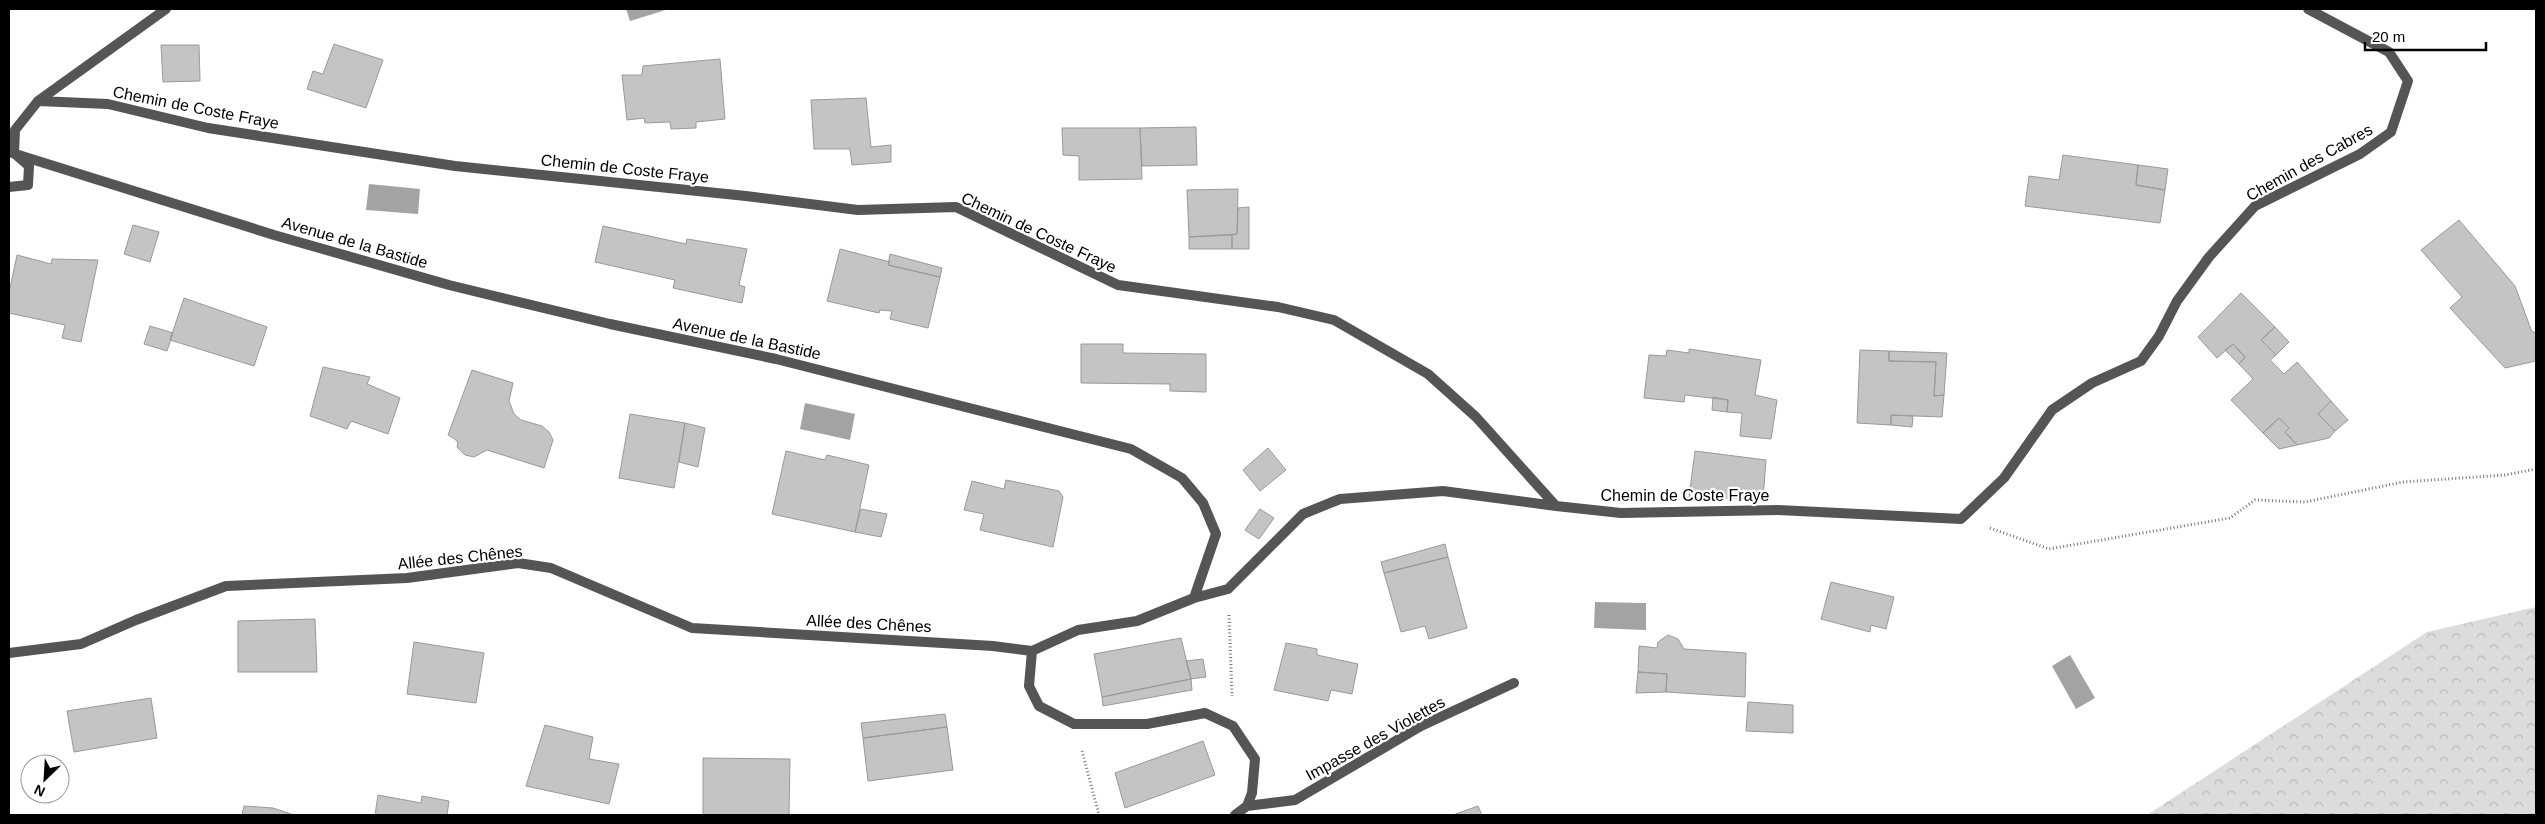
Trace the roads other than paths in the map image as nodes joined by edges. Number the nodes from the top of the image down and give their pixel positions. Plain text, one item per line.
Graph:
1 (166, 9) edge
2 (2308, 9) edge
3 (38, 101) junction
4 (11, 152) edge
5 (9, 187) edge
6 (1556, 506) junction
7 (1961, 519) joint
8 (1194, 598) junction
9 (1032, 651) junction
10 (9, 653) edge
11 (1514, 683) dead end
12 (1247, 806) junction
13 (1235, 815) edge

1 - 3 street
2 - 7 street, Chemin des Cabres
3 - 4 street
3 - 6 street, Chemin de Coste Fraye
4 - 5 street
4 - 8 street, Avenue de la Bastide
6 - 7 street, Chemin de Coste Fraye
6 - 8 street
8 - 9 street
9 - 10 street, Allée des Chênes
9 - 12 street
11 - 12 street, Impasse des Violettes
12 - 13 street

